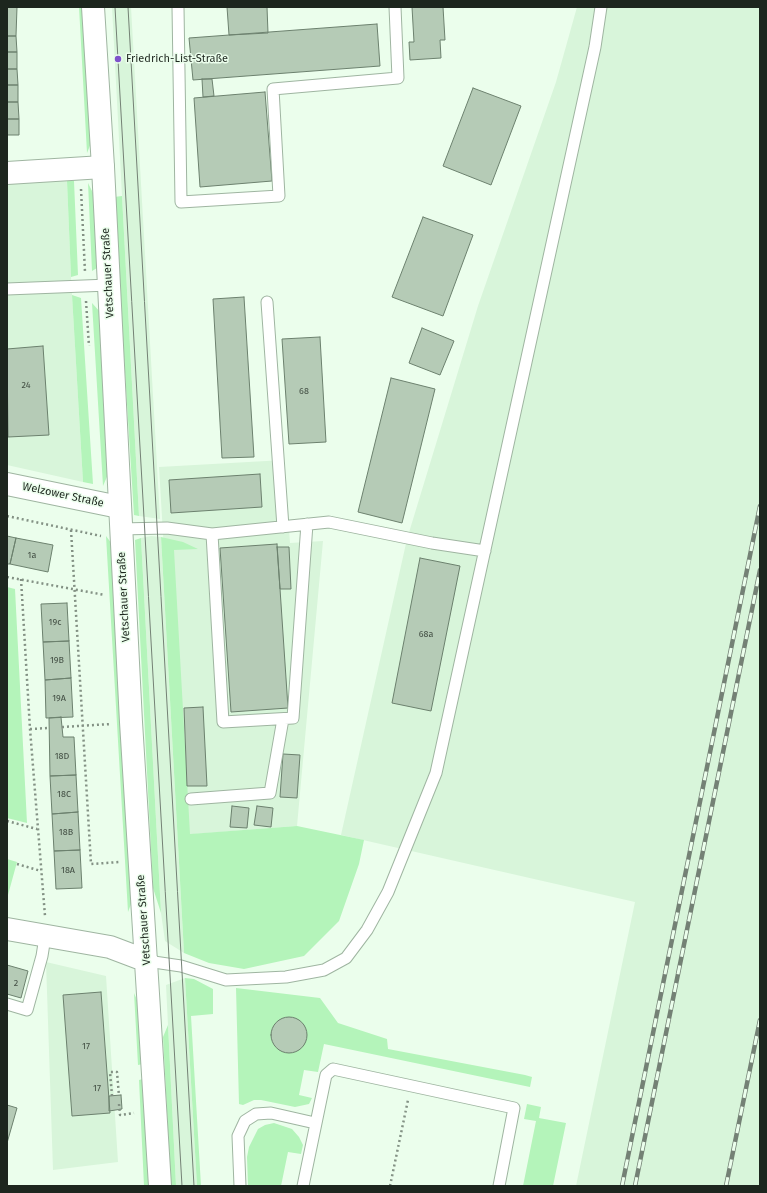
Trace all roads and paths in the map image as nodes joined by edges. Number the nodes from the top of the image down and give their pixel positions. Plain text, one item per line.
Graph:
1 (93, 7) edge
2 (178, 7) edge
3 (395, 7) edge
4 (601, 7) edge
5 (103, 167) junction
6 (7, 173) edge
7 (109, 285) junction
8 (7, 289) edge
9 (267, 302) dead end
10 (7, 484) edge
11 (110, 505) junction
12 (7, 516) edge
13 (307, 524) junction
14 (283, 527) junction
15 (71, 530) junction
16 (111, 533) junction
17 (212, 534) junction
18 (485, 551) junction
19 (7, 577) edge
20 (21, 579) junction
21 (75, 591) junction
22 (105, 596) dead end
23 (283, 719) junction
24 (131, 722) junction
25 (83, 725) junction
26 (62, 727) dead end
27 (49, 728) dead end
28 (30, 729) junction
29 (191, 798) dead end
30 (7, 821) edge
31 (37, 829) junction
32 (120, 862) dead end
33 (17, 864) dead end
34 (41, 870) junction
35 (45, 926) junction
36 (7, 929) edge
37 (147, 961) junction
38 (7, 1004) edge
39 (411, 1086) junction
40 (112, 1096) dead end
41 (118, 1096) dead end
42 (119, 1104) dead end
43 (134, 1113) dead end
44 (315, 1123) junction
45 (160, 1186) edge
46 (240, 1186) edge
47 (303, 1186) edge
48 (390, 1186) edge
49 (499, 1186) edge

1 - 5 street, Vetschauer Straße
2 - 3 lane
4 - 18 lane
5 - 6 street
5 - 7 street, Vetschauer Straße
7 - 8 lane
7 - 11 street, Vetschauer Straße
9 - 14 lane
10 - 11 street, Welzower Straße
11 - 16 street, Vetschauer Straße
12 - 15 path
13 - 14 lane
13 - 18 lane
13 - 23 lane
14 - 17 lane
15 - 16 path
15 - 21 path
16 - 17 lane
16 - 24 street, Vetschauer Straße
17 - 23 lane
18 - 37 lane
19 - 20 path
20 - 21 path
20 - 28 path
21 - 22 path
21 - 25 path
23 - 29 lane
24 - 25 path
24 - 37 street, Vetschauer Straße
25 - 26 path
25 - 32 path
27 - 28 path
28 - 31 path
30 - 31 path
31 - 34 path
33 - 34 path
34 - 35 path
35 - 36 street
35 - 37 street
35 - 38 lane
37 - 45 street, Vetschauer Straße
39 - 44 lane
39 - 48 path
39 - 49 lane
40 - 41 path
42 - 43 path
44 - 46 lane
44 - 47 lane

